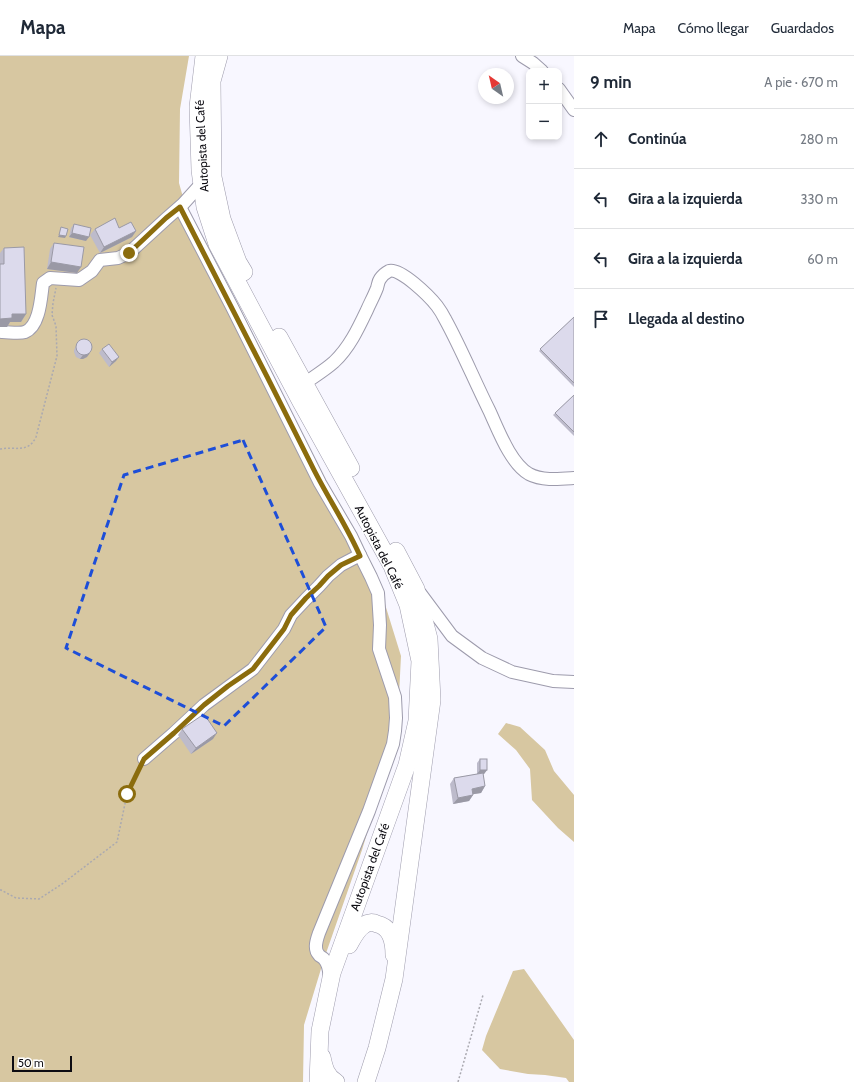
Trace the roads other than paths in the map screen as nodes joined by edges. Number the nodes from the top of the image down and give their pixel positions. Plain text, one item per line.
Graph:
1 (204, 56) edge
2 (219, 56) edge
3 (522, 56) edge
4 (539, 68) edge
5 (562, 93) edge
6 (574, 110) edge
7 (202, 183) junction
8 (180, 207) junction
9 (2, 332) dead end
10 (305, 383) junction
11 (574, 478) edge
12 (360, 556) junction
13 (416, 589) junction
14 (574, 682) edge
15 (144, 759) road end
16 (331, 978) junction
17 (394, 979) junction
18 (320, 1031) junction
19 (377, 1048) junction
20 (318, 1082) edge
21 (336, 1082) edge
22 (352, 1082) edge
23 (366, 1082) edge

1 - 7 highway, Autopista del Café
2 - 10 highway, Autopista del Café
3 - 4 street
5 - 6 street
7 - 8 street
7 - 16 highway, Autopista del Café
8 - 9 street
8 - 12 street
10 - 11 street
10 - 13 highway, Autopista del Café
12 - 15 street
12 - 16 street
13 - 14 street
13 - 17 highway, Autopista del Café
16 - 17 highway
16 - 18 highway, Autopista del Café
17 - 19 highway, Autopista del Café
18 - 20 highway, Autopista del Café
18 - 21 highway
19 - 22 highway
19 - 23 highway, Autopista del Café

